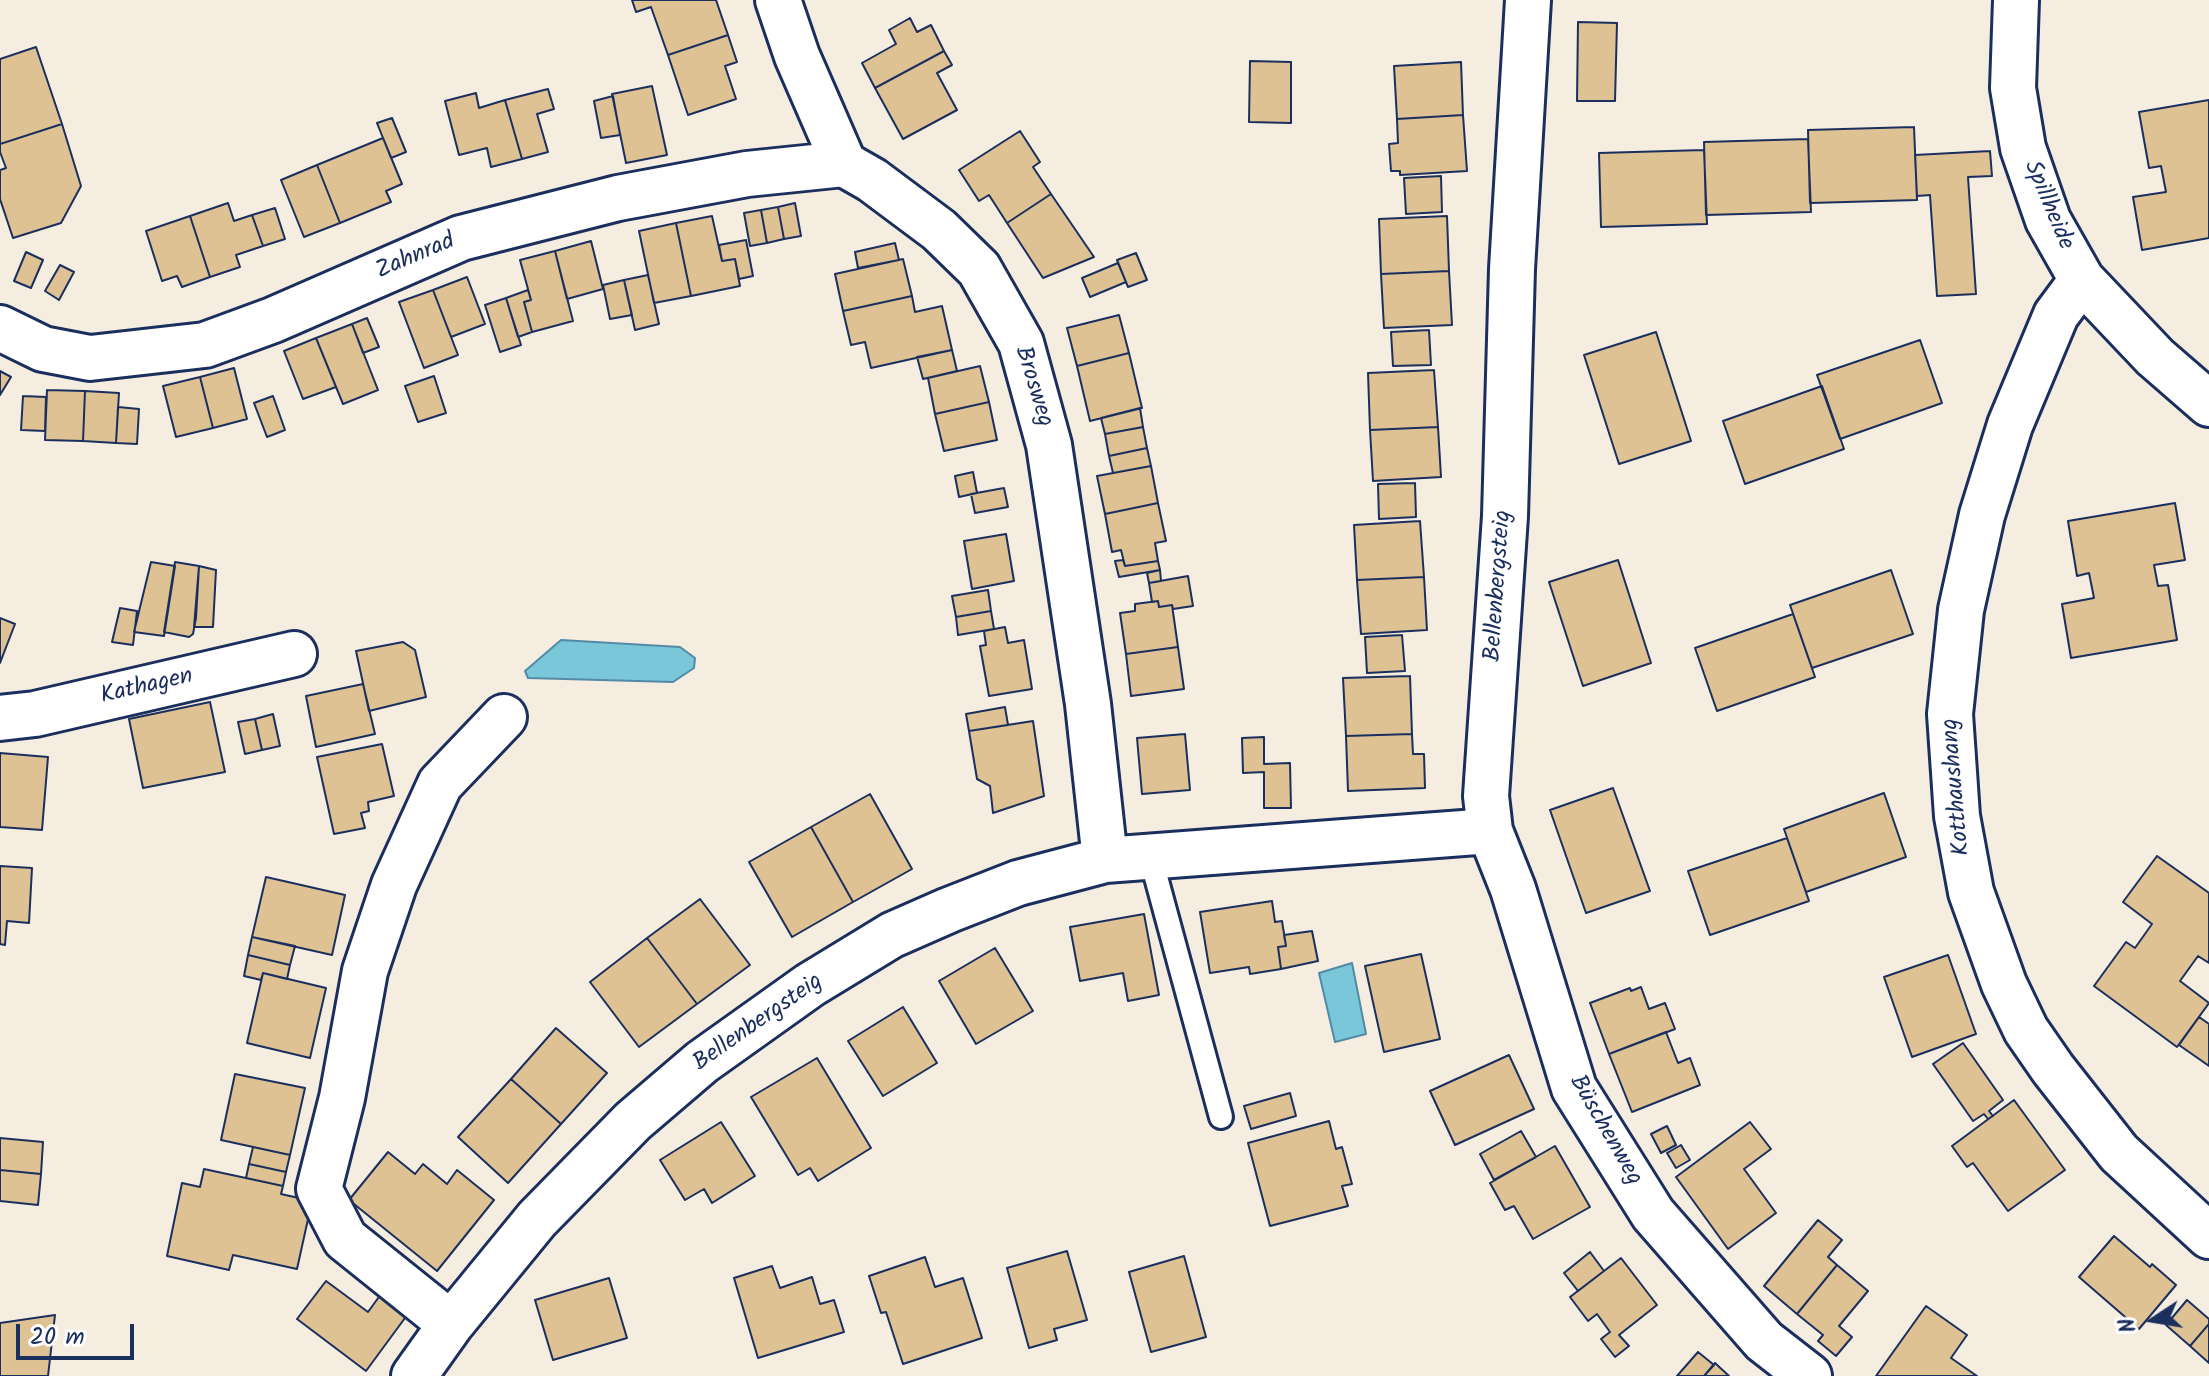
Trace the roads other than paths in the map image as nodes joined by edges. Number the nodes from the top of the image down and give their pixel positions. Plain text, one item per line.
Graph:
1 (778, 0) edge
2 (1528, 0) edge
3 (2016, 0) edge
4 (844, 164) junction
5 (2082, 280) junction
6 (0, 328) edge
7 (2209, 404) edge
8 (294, 654) dead end
9 (504, 717) dead end
10 (0, 718) edge
11 (1490, 831) junction
12 (1150, 855) junction
13 (1105, 860) junction
14 (1221, 1117) dead end
15 (2209, 1236) edge
16 (451, 1324) junction
17 (414, 1376) edge
18 (1809, 1376) edge

1 - 4 street
2 - 11 street, Bellenbergsteig
3 - 5 street, Spillheide
4 - 6 street, Zahnrad
4 - 13 street, Brosweg
5 - 7 street, Spillheide
5 - 15 street, Kotthaushang
8 - 10 street, Kathagen
9 - 16 street
11 - 12 street, Bellenbergsteig
11 - 18 street, Büschenweg
12 - 13 street, Bellenbergsteig
12 - 14 lane
13 - 16 street, Bellenbergsteig
16 - 17 street, Bellenbergsteig

